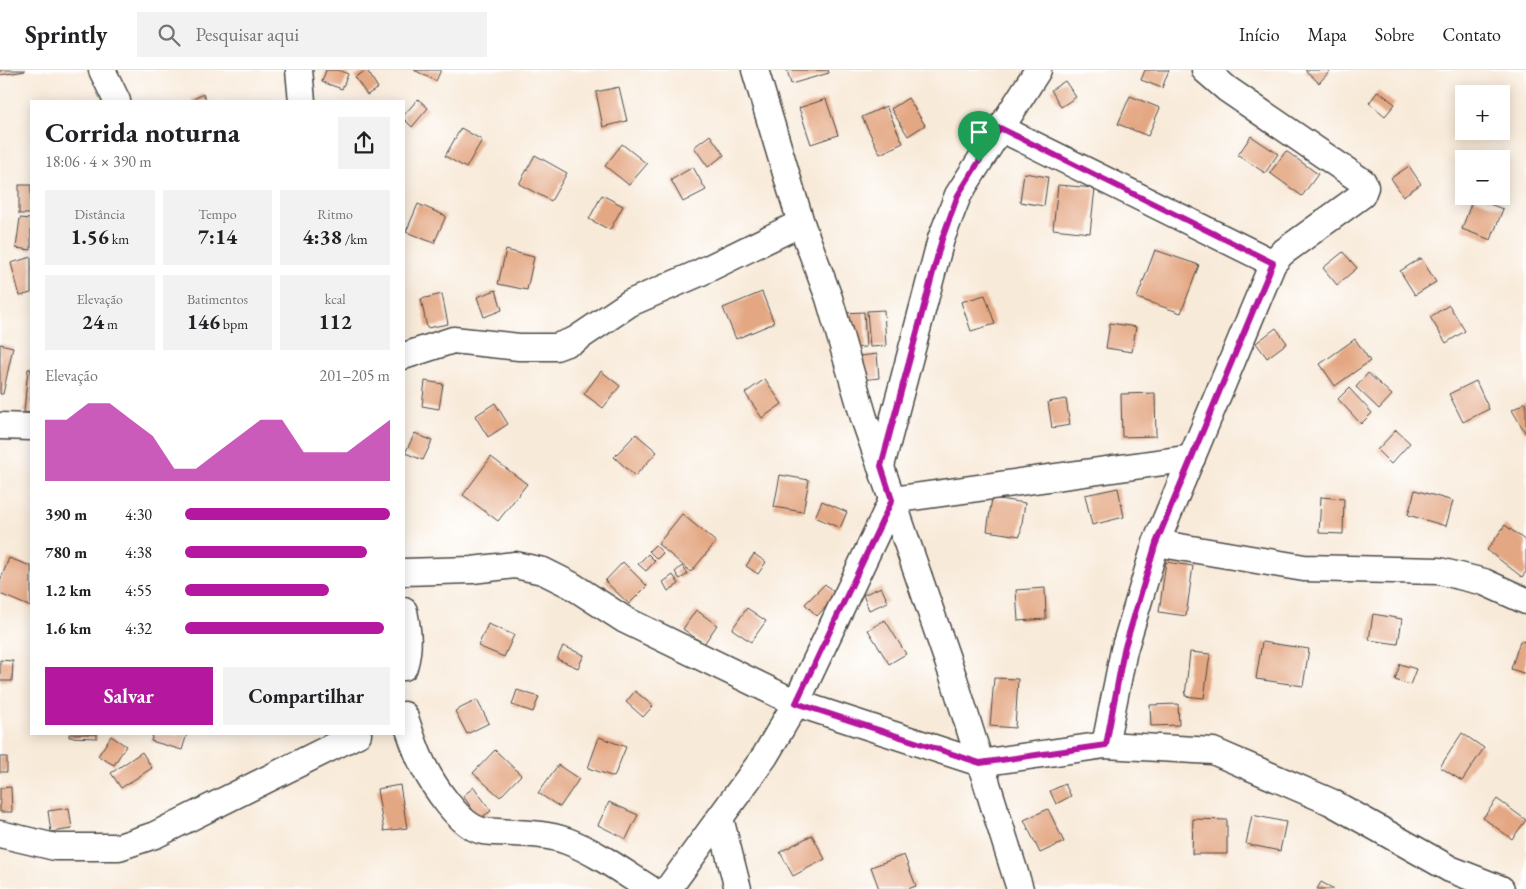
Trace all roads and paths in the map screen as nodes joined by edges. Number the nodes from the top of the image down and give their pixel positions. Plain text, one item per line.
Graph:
1 (102, 70) edge
2 (299, 70) edge
3 (755, 70) edge
4 (1038, 70) edge
5 (1205, 70) edge
6 (117, 100) edge
7 (302, 100) edge
8 (1000, 128) junction
9 (801, 223) junction
10 (1273, 263) junction
11 (405, 356) edge
12 (0, 426) edge
13 (30, 427) edge
14 (1192, 458) junction
15 (881, 466) junction
16 (892, 500) junction
17 (1156, 543) junction
18 (405, 572) edge
19 (1526, 601) edge
20 (405, 616) edge
21 (405, 664) edge
22 (796, 703) junction
23 (405, 718) edge
24 (356, 735) edge
25 (1106, 745) junction
26 (980, 763) junction
27 (720, 818) junction
28 (0, 834) edge
29 (650, 889) edge
30 (668, 889) edge
31 (738, 889) edge
32 (1020, 889) edge
33 (1501, 889) edge

1 - 6 street
2 - 7 street
3 - 9 street
4 - 8 street
5 - 10 street
8 - 10 street
8 - 15 street
9 - 11 street
9 - 15 street
10 - 14 street
12 - 13 street
14 - 16 street
14 - 17 street
15 - 16 street
16 - 22 street
16 - 26 street
17 - 19 street
17 - 25 street
18 - 22 street
20 - 21 street
22 - 26 street
22 - 27 street
23 - 29 street
24 - 28 street
25 - 26 street
25 - 33 street
26 - 32 street
27 - 30 street
27 - 31 street

